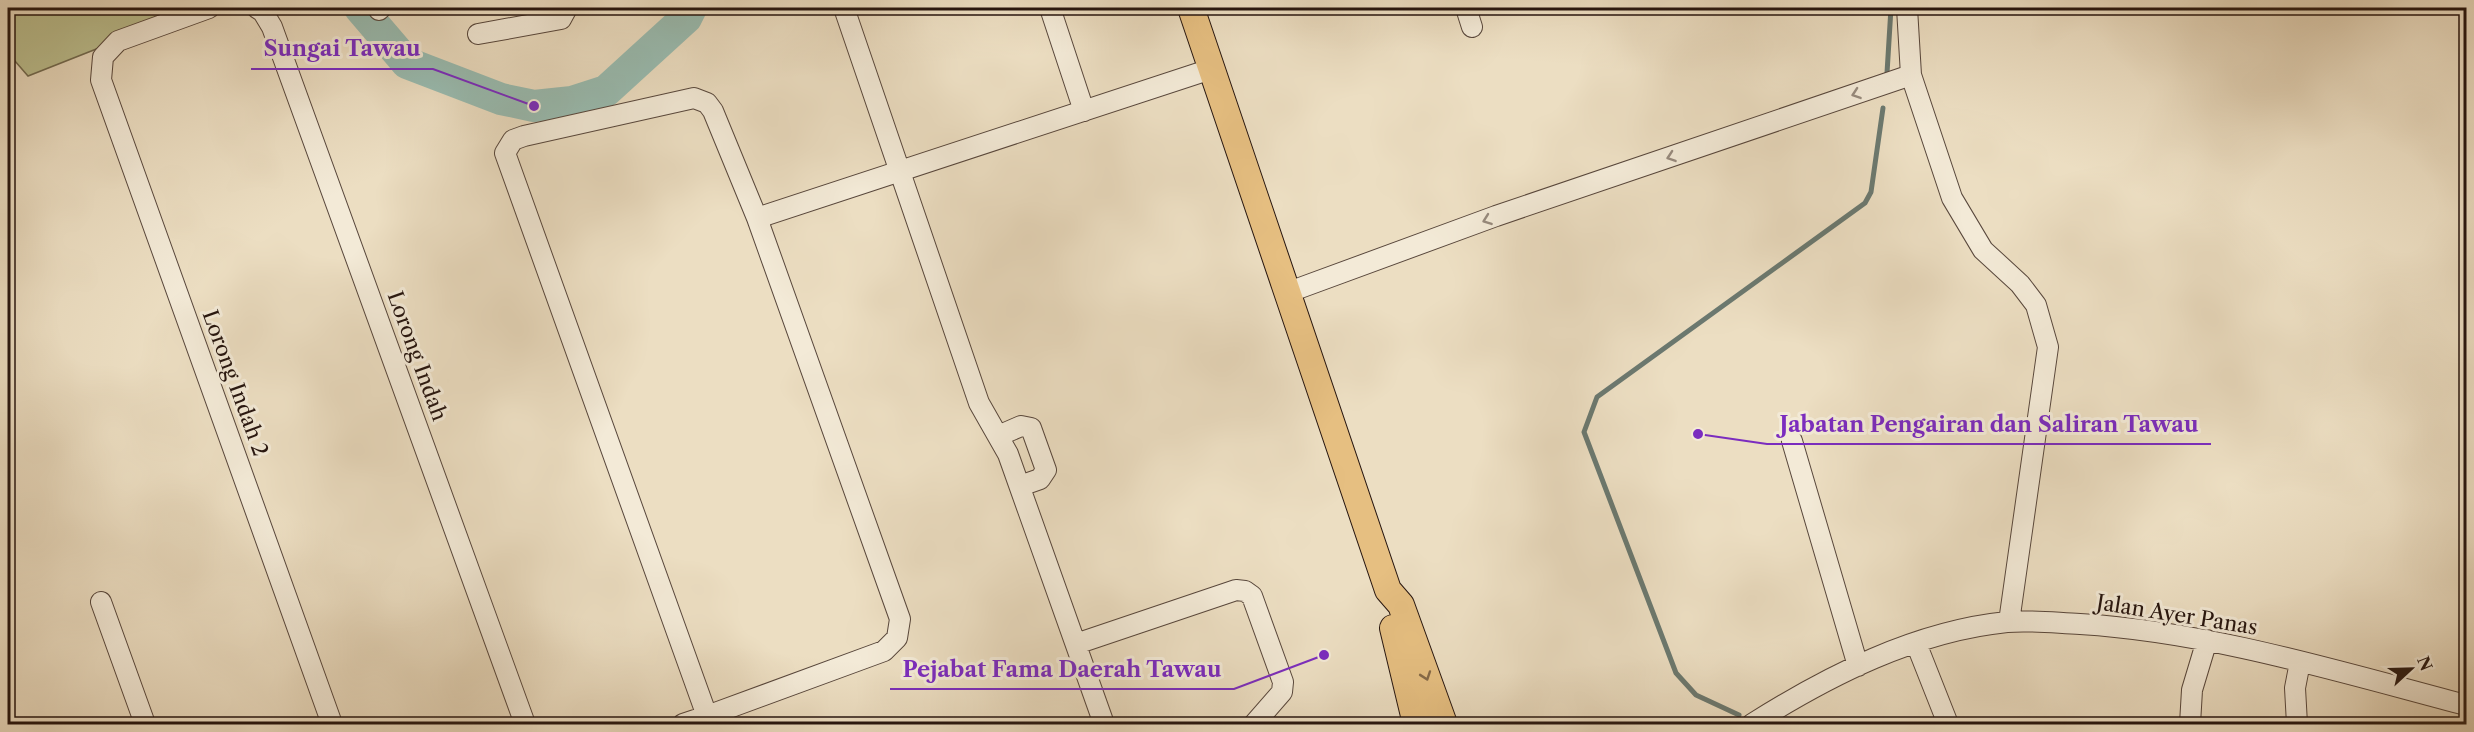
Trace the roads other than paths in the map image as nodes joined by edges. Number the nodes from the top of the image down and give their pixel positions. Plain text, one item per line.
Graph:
1 (209, 8) edge
2 (257, 8) edge
3 (567, 8) edge
4 (844, 8) edge
5 (1050, 8) edge
6 (1191, 8) edge
7 (1466, 8) edge
8 (1907, 8) edge
9 (1472, 27) dead end
10 (478, 34) dead end
11 (1211, 69) junction
12 (1911, 75) junction
13 (1084, 111) junction
14 (900, 171) junction
15 (757, 218) junction
16 (1289, 292) junction
17 (998, 436) junction
18 (1792, 441) dead end
19 (1020, 486) junction
20 (1388, 590) junction
21 (101, 602) dead end
22 (2009, 622) junction
23 (2207, 640) junction
24 (1916, 643) junction
25 (1076, 644) junction
26 (1401, 658) junction
27 (2300, 662) junction
28 (1858, 666) junction
29 (2466, 705) edge
30 (707, 716) junction
31 (145, 724) edge
32 (332, 724) edge
33 (525, 724) edge
34 (683, 724) edge
35 (1104, 724) edge
36 (1254, 724) edge
37 (1398, 724) edge
38 (1416, 724) edge
39 (1444, 724) edge
40 (1752, 724) edge
41 (1948, 724) edge
42 (2190, 724) edge
43 (2297, 724) edge

1 - 32 street, Lorong Indah 2
2 - 33 street, Lorong Indah
3 - 10 street
4 - 14 street
5 - 13 street
6 - 11 main road
7 - 9 street
8 - 12 street
11 - 13 street
11 - 16 main road
12 -> 16 street
12 - 22 street
13 - 14 street
14 - 15 street
14 - 17 street
15 - 30 street
15 - 30 street
16 - 20 main road
17 - 19 street
17 - 19 street
18 - 28 street
19 - 25 street
20 - 26 main road
20 -> 39 main road
21 - 31 street
22 - 23 street, Jalan Ayer Panas
22 - 24 street, Jalan Ayer Panas
23 - 27 street, Jalan Ayer Panas
23 - 42 street
24 - 28 street, Jalan Ayer Panas
24 - 41 street
25 - 35 street
25 - 36 street
26 - 37 main road
26 - 38 main road
27 - 29 street, Jalan Ayer Panas
27 - 43 street
28 - 40 street, Jalan Ayer Panas
30 - 34 street

